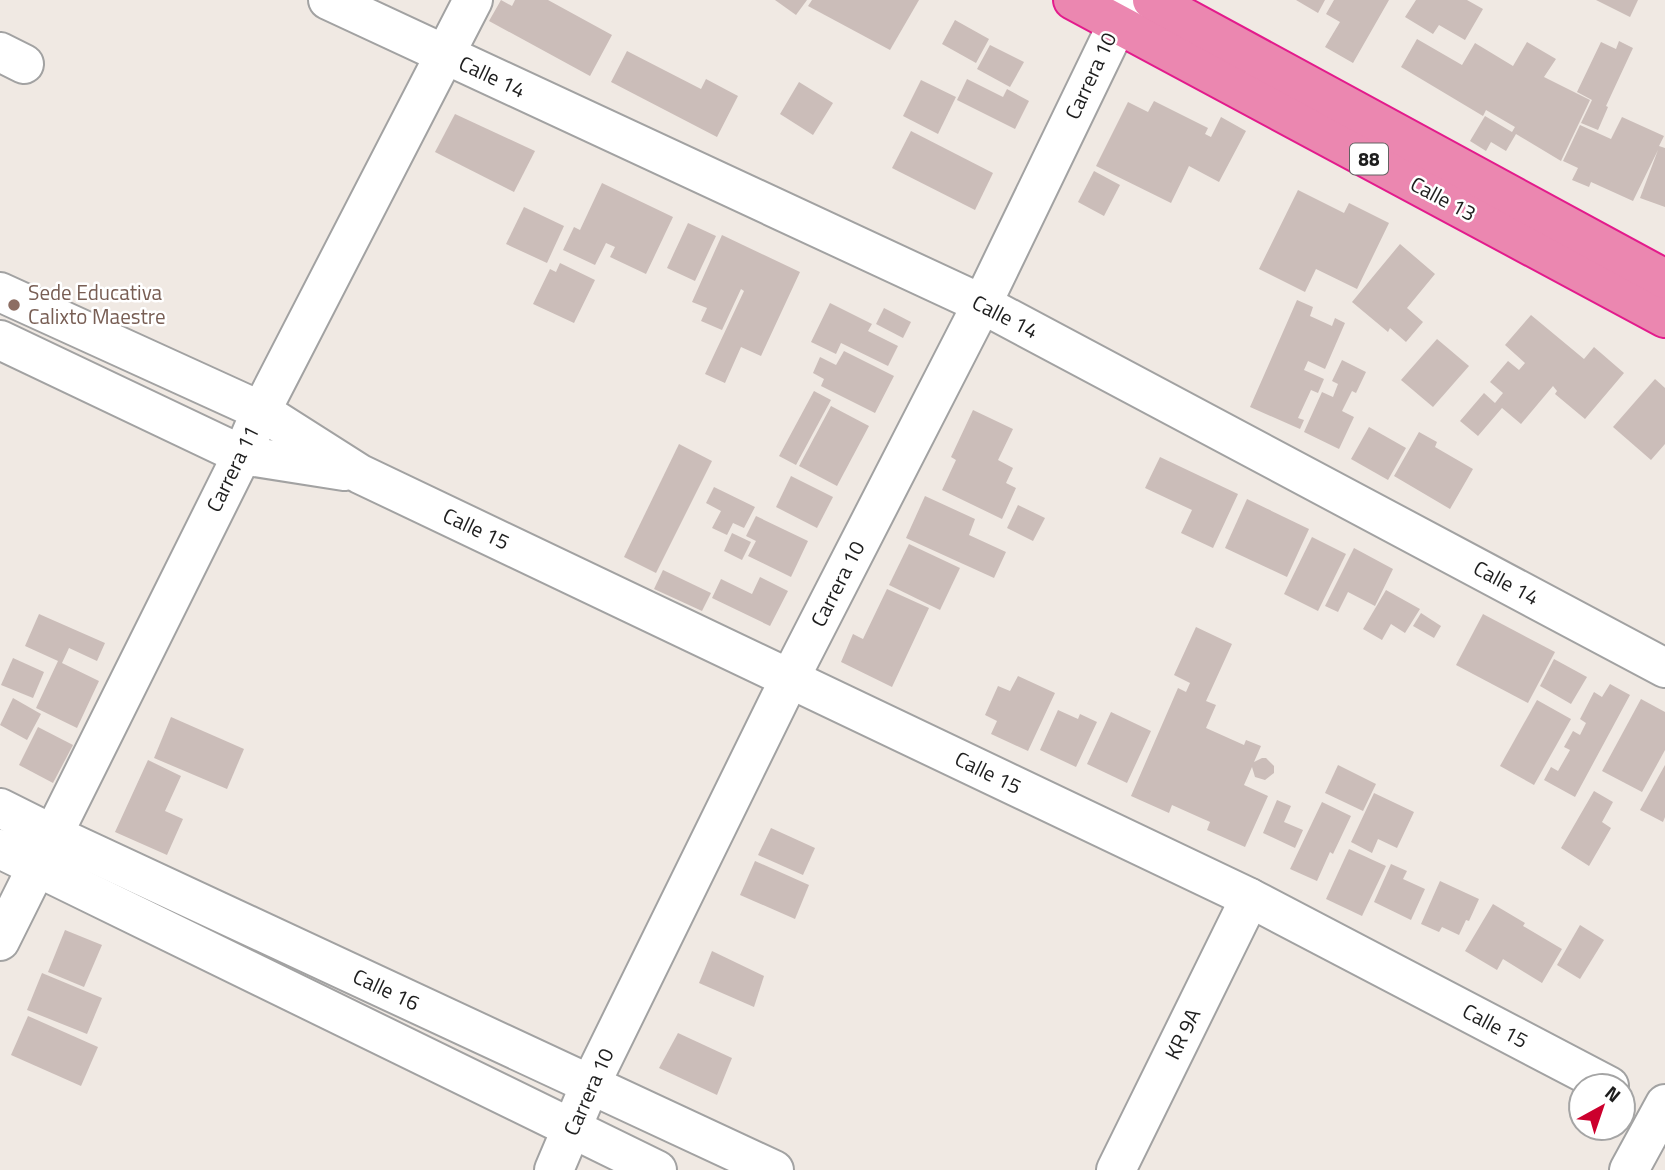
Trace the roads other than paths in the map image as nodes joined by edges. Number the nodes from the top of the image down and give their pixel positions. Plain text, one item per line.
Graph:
1 (328, 0) edge
2 (472, 0) edge
3 (1073, 0) edge
4 (1152, 0) edge
5 (1122, 12) edge
6 (445, 55) junction
7 (1665, 279) edge
8 (0, 292) edge
9 (982, 304) junction
10 (1665, 318) edge
11 (0, 340) edge
12 (261, 411) junction
13 (242, 454) junction
14 (360, 474) junction
15 (1665, 668) edge
16 (790, 678) junction
17 (0, 808) edge
18 (0, 849) edge
19 (44, 851) junction
20 (1250, 898) junction
21 (0, 941) edge
22 (1582, 1072) edge
23 (590, 1085) junction
24 (1637, 1100) edge
25 (1664, 1113) edge
26 (572, 1130) junction
27 (554, 1170) edge
28 (657, 1170) edge
29 (774, 1170) edge
30 (1116, 1170) edge
31 (1629, 1170) edge

1 - 6 street, Calle 14
2 - 6 street, Carrera 11
3 - 5 highway, Calle 13 / 88
4 - 7 highway, Calle 13 / 88
5 - 9 street, Carrera 10
5 - 10 highway, Calle 13 / 88
6 - 9 street, Calle 14
6 - 12 street, Carrera 11
8 - 12 street, Calle 15
9 - 15 street, Calle 14
9 - 16 street, Carrera 10
11 - 13 street, Calle 15
12 - 13 street, Carrera 11
12 - 14 street, Calle 15
13 - 14 street, Calle 15
13 - 19 street, Carrera 11
14 - 16 street, Calle 15
16 - 20 street, Calle 15
16 - 23 street, Carrera 10
17 - 19 street, Calle 16
18 - 19 street, Calle 16
19 - 21 street, Carrera 11
19 - 23 street, Calle 16
19 - 26 street, Calle 16
20 - 22 street, Calle 15
20 - 30 street, KR 9A
23 - 26 street, Carrera 10
23 - 29 street, Calle 16
24 - 25 street
25 - 31 street
26 - 27 street, Carrera 10
26 - 28 street, Calle 16

